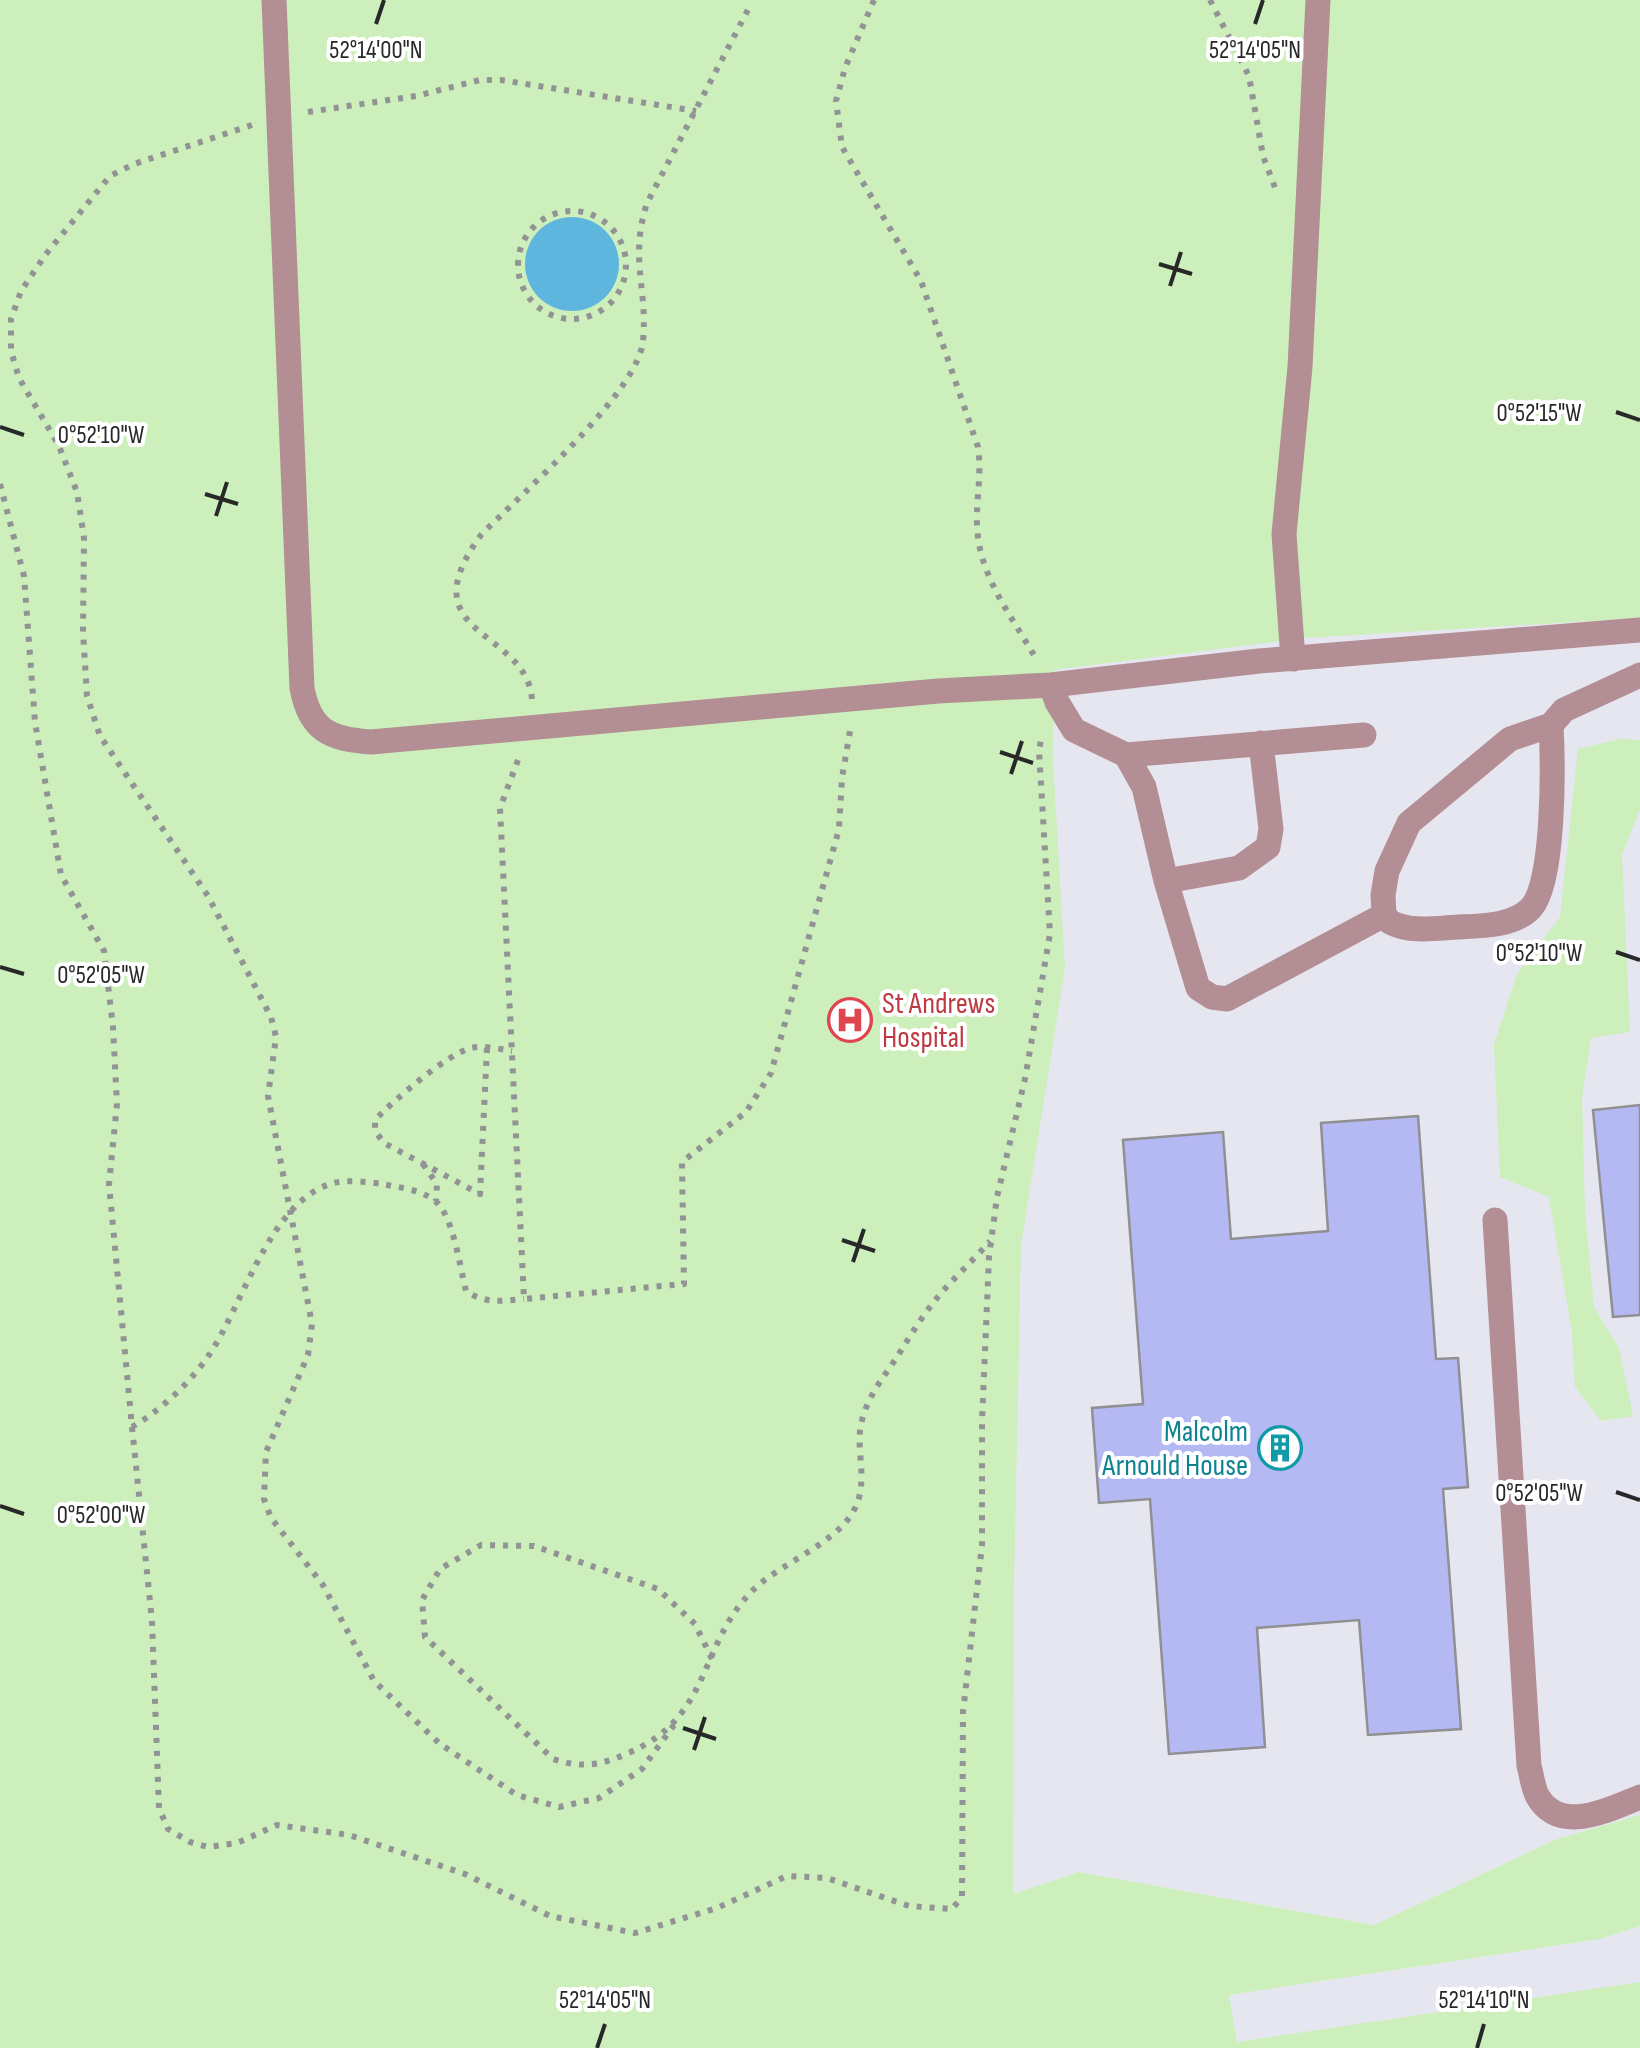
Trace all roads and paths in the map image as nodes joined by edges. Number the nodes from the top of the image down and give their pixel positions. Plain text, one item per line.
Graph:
1 (274, 0) edge
2 (874, 0) edge
3 (1210, 0) edge
4 (1318, 0) edge
5 (752, 4) dead end
6 (696, 111) junction
7 (280, 116) junction
8 (1280, 202) dead end
9 (626, 263) junction
10 (637, 264) junction
11 (0, 484) edge
12 (1640, 630) edge
13 (1293, 659) junction
14 (1640, 675) edge
15 (1052, 685) junction
16 (855, 699) junction
17 (1551, 725) junction
18 (529, 728) junction
19 (1364, 735) dead end
20 (1261, 742) junction
21 (1126, 755) junction
22 (1166, 881) junction
23 (1384, 915) junction
24 (487, 1048) junction
25 (512, 1051) junction
26 (423, 1163) junction
27 (436, 1201) junction
28 (292, 1210) junction
29 (1495, 1220) dead end
30 (991, 1240) junction
31 (524, 1299) junction
32 (132, 1427) junction
33 (712, 1659) junction
34 (674, 1726) junction
35 (1640, 1798) edge

1 - 7 lane
2 - 15 path
3 - 8 path
4 - 13 lane
5 - 6 path
6 - 7 path
6 - 10 path
7 - 18 lane
7 - 28 path
9 - 9 path
9 - 10 path
10 - 18 path
11 - 32 path
12 - 13 lane
13 - 15 lane
14 - 17 lane
15 - 16 lane
15 - 21 lane
15 - 30 path
16 - 18 lane
16 - 31 path
17 - 23 lane
17 - 23 lane
18 - 25 path
19 - 20 lane
20 - 21 lane
20 - 22 lane
21 - 22 lane
22 - 23 lane
24 - 25 path
24 - 26 path
24 - 26 path
25 - 31 path
26 - 27 path
27 - 28 path
27 - 31 path
28 - 32 path
28 - 34 path
29 - 35 lane
30 - 32 path
30 - 33 path
33 - 34 path
33 - 34 path

